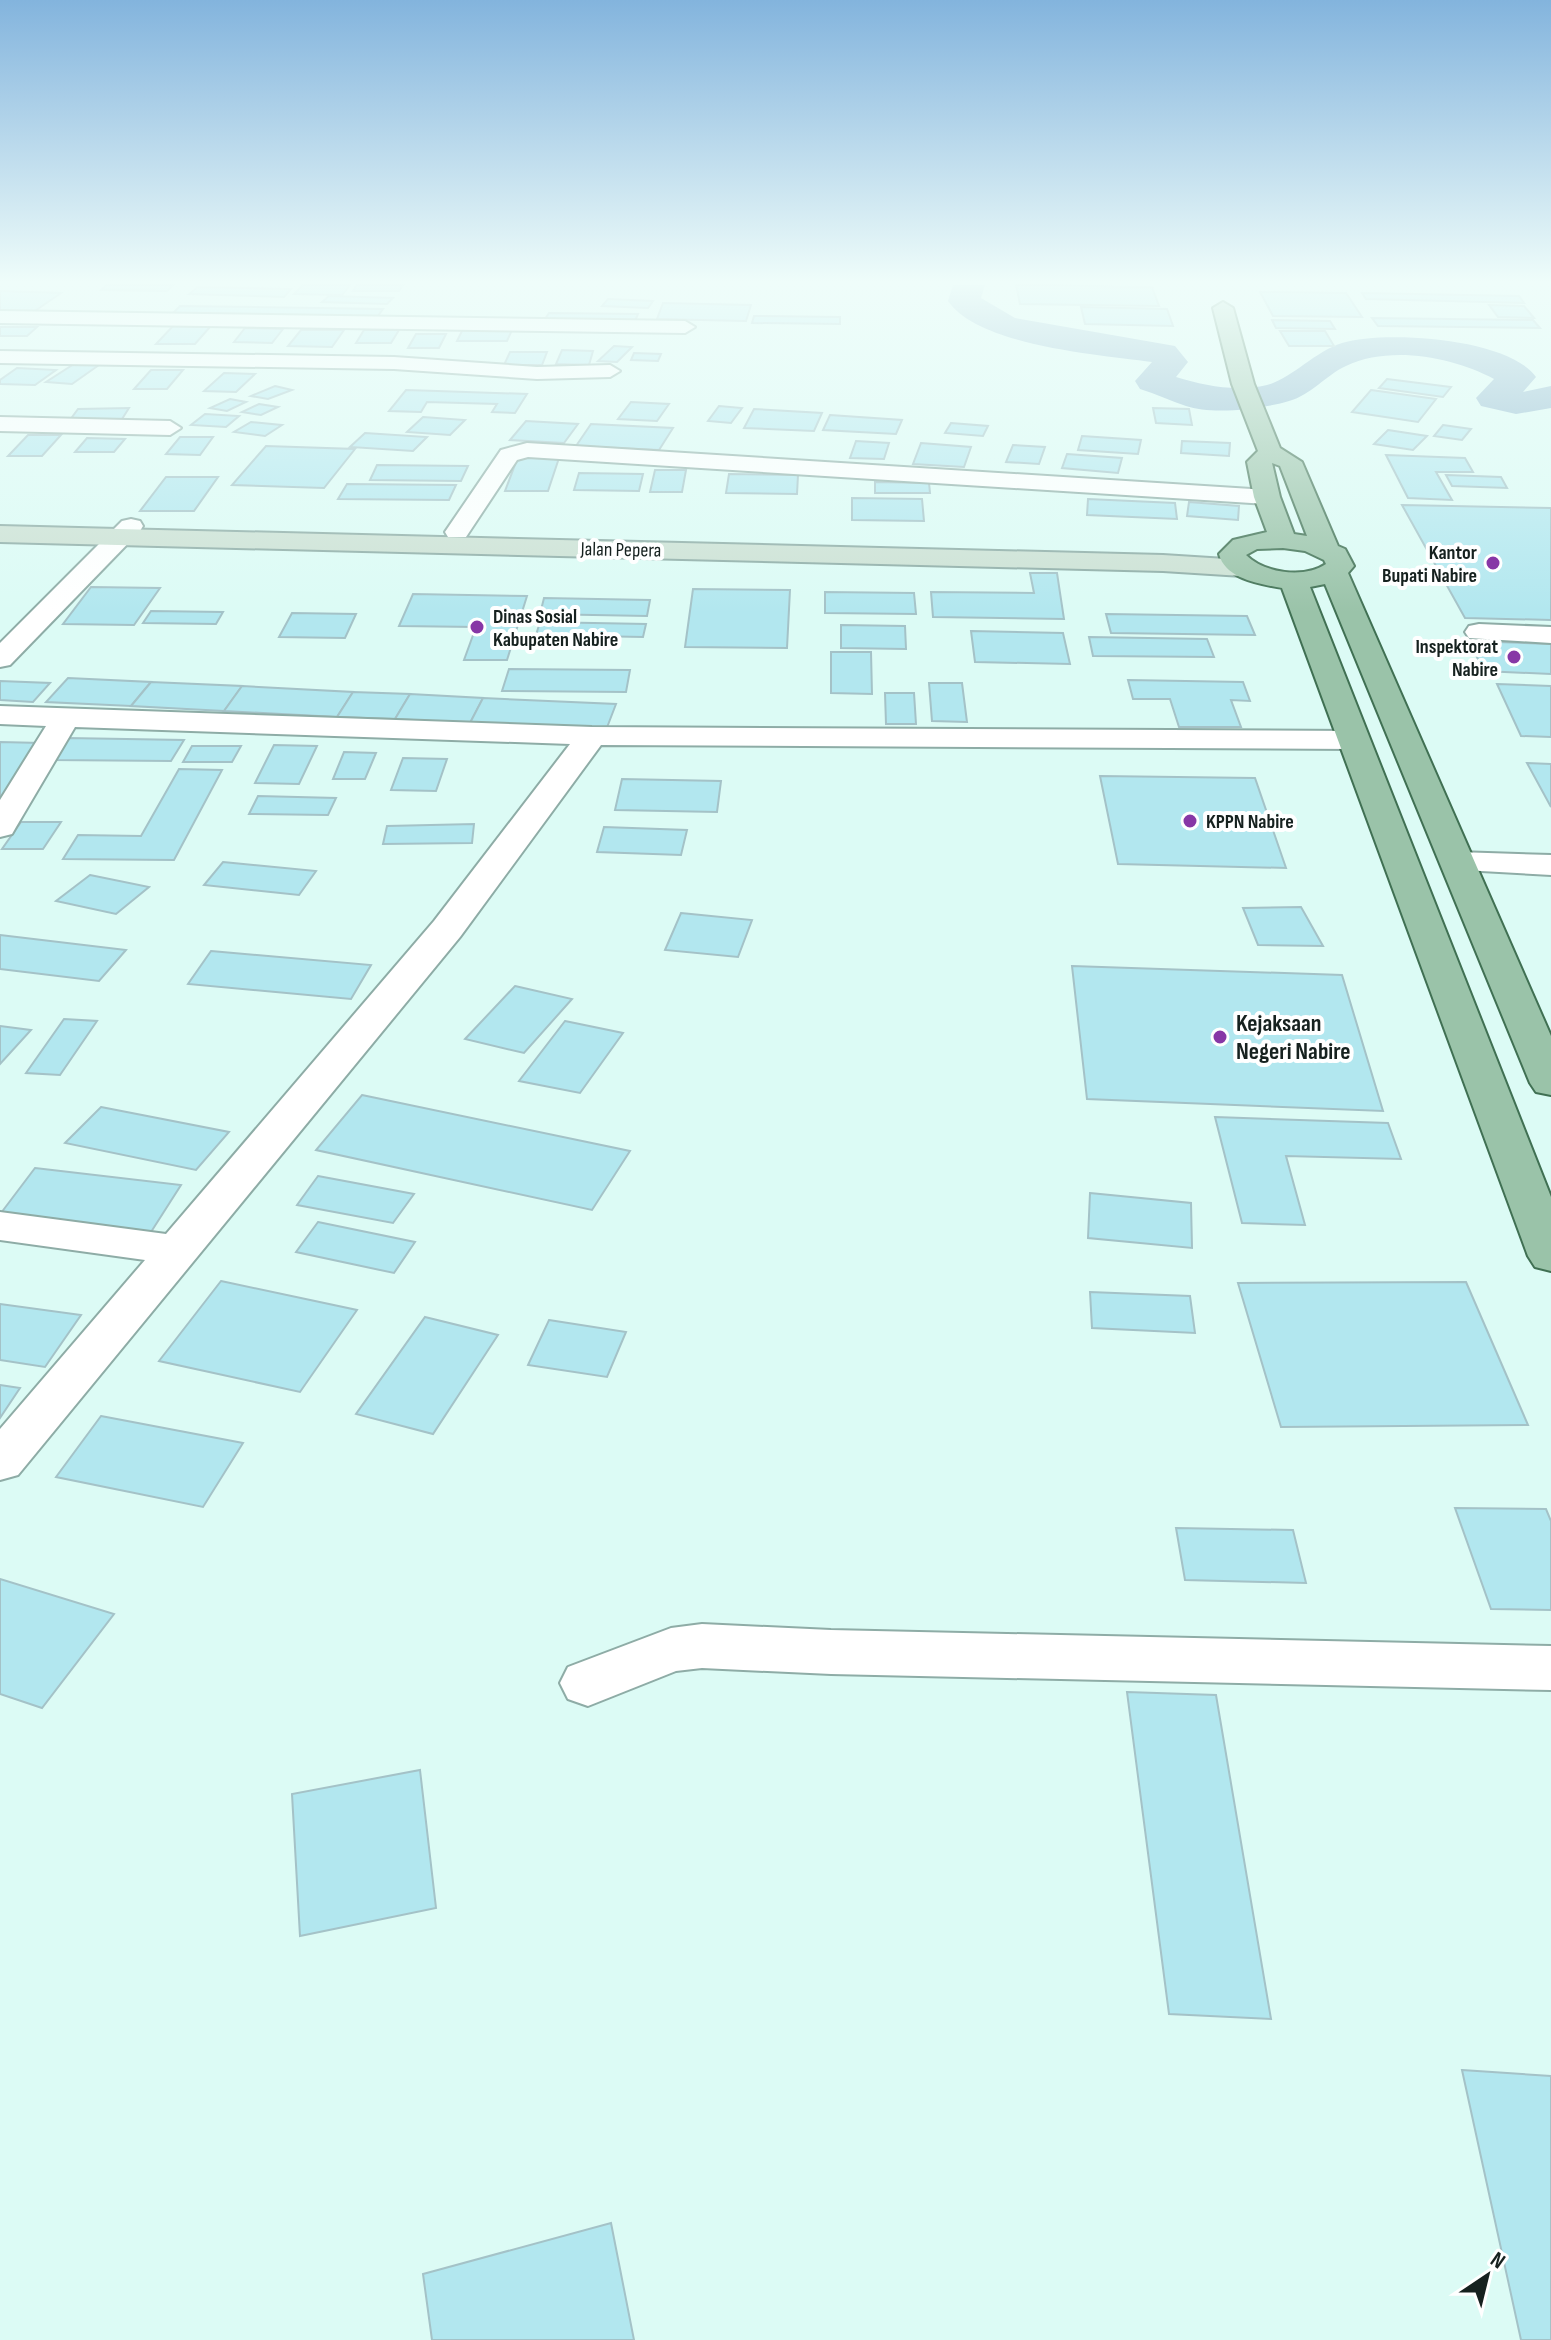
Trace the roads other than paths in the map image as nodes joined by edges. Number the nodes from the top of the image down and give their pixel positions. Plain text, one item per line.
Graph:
1 (1248, 394) edge
2 (0, 424) edge
3 (170, 428) dead end
4 (1270, 452) junction
5 (1267, 497) junction
6 (0, 523) edge
7 (126, 532) junction
8 (457, 532) junction
9 (0, 534) edge
10 (1283, 540) junction
11 (678, 544) junction
12 (1240, 557) junction
13 (1330, 561) junction
14 (1293, 579) junction
15 (1479, 632) dead end
16 (1551, 635) edge
17 (0, 659) edge
18 (0, 715) edge
19 (66, 717) junction
20 (592, 736) junction
21 (1354, 740) junction
22 (0, 827) edge
23 (1457, 862) junction
24 (1551, 865) edge
25 (1461, 1020) junction
26 (1525, 1021) junction
27 (1551, 1083) edge
28 (0, 1226) edge
29 (177, 1250) junction
30 (1551, 1256) edge
31 (0, 1462) edge
32 (1551, 1668) edge
33 (588, 1683) dead end

1 - 4 main road
2 - 3 street
4 - 5 main road
4 - 13 main road
5 - 8 street
5 - 10 main road
6 - 7 main road, Jalan Pepera
7 - 8 main road, Jalan Pepera
7 - 9 main road, Jalan Pepera
7 - 11 main road, Jalan Pepera
7 - 17 street
8 - 11 main road, Jalan Pepera
10 - 12 main road
10 - 13 main road
11 - 12 main road, Jalan Pepera
12 - 14 main road
13 - 14 main road
13 - 23 main road
14 - 21 main road
15 - 16 street
18 - 19 street
19 - 20 street
19 - 22 street
20 - 21 street
20 - 29 street
21 - 25 main road
23 - 24 street
23 - 26 main road
25 - 26 main road
25 - 30 main road
26 - 27 main road
28 - 29 street
29 - 31 street
32 - 33 street

